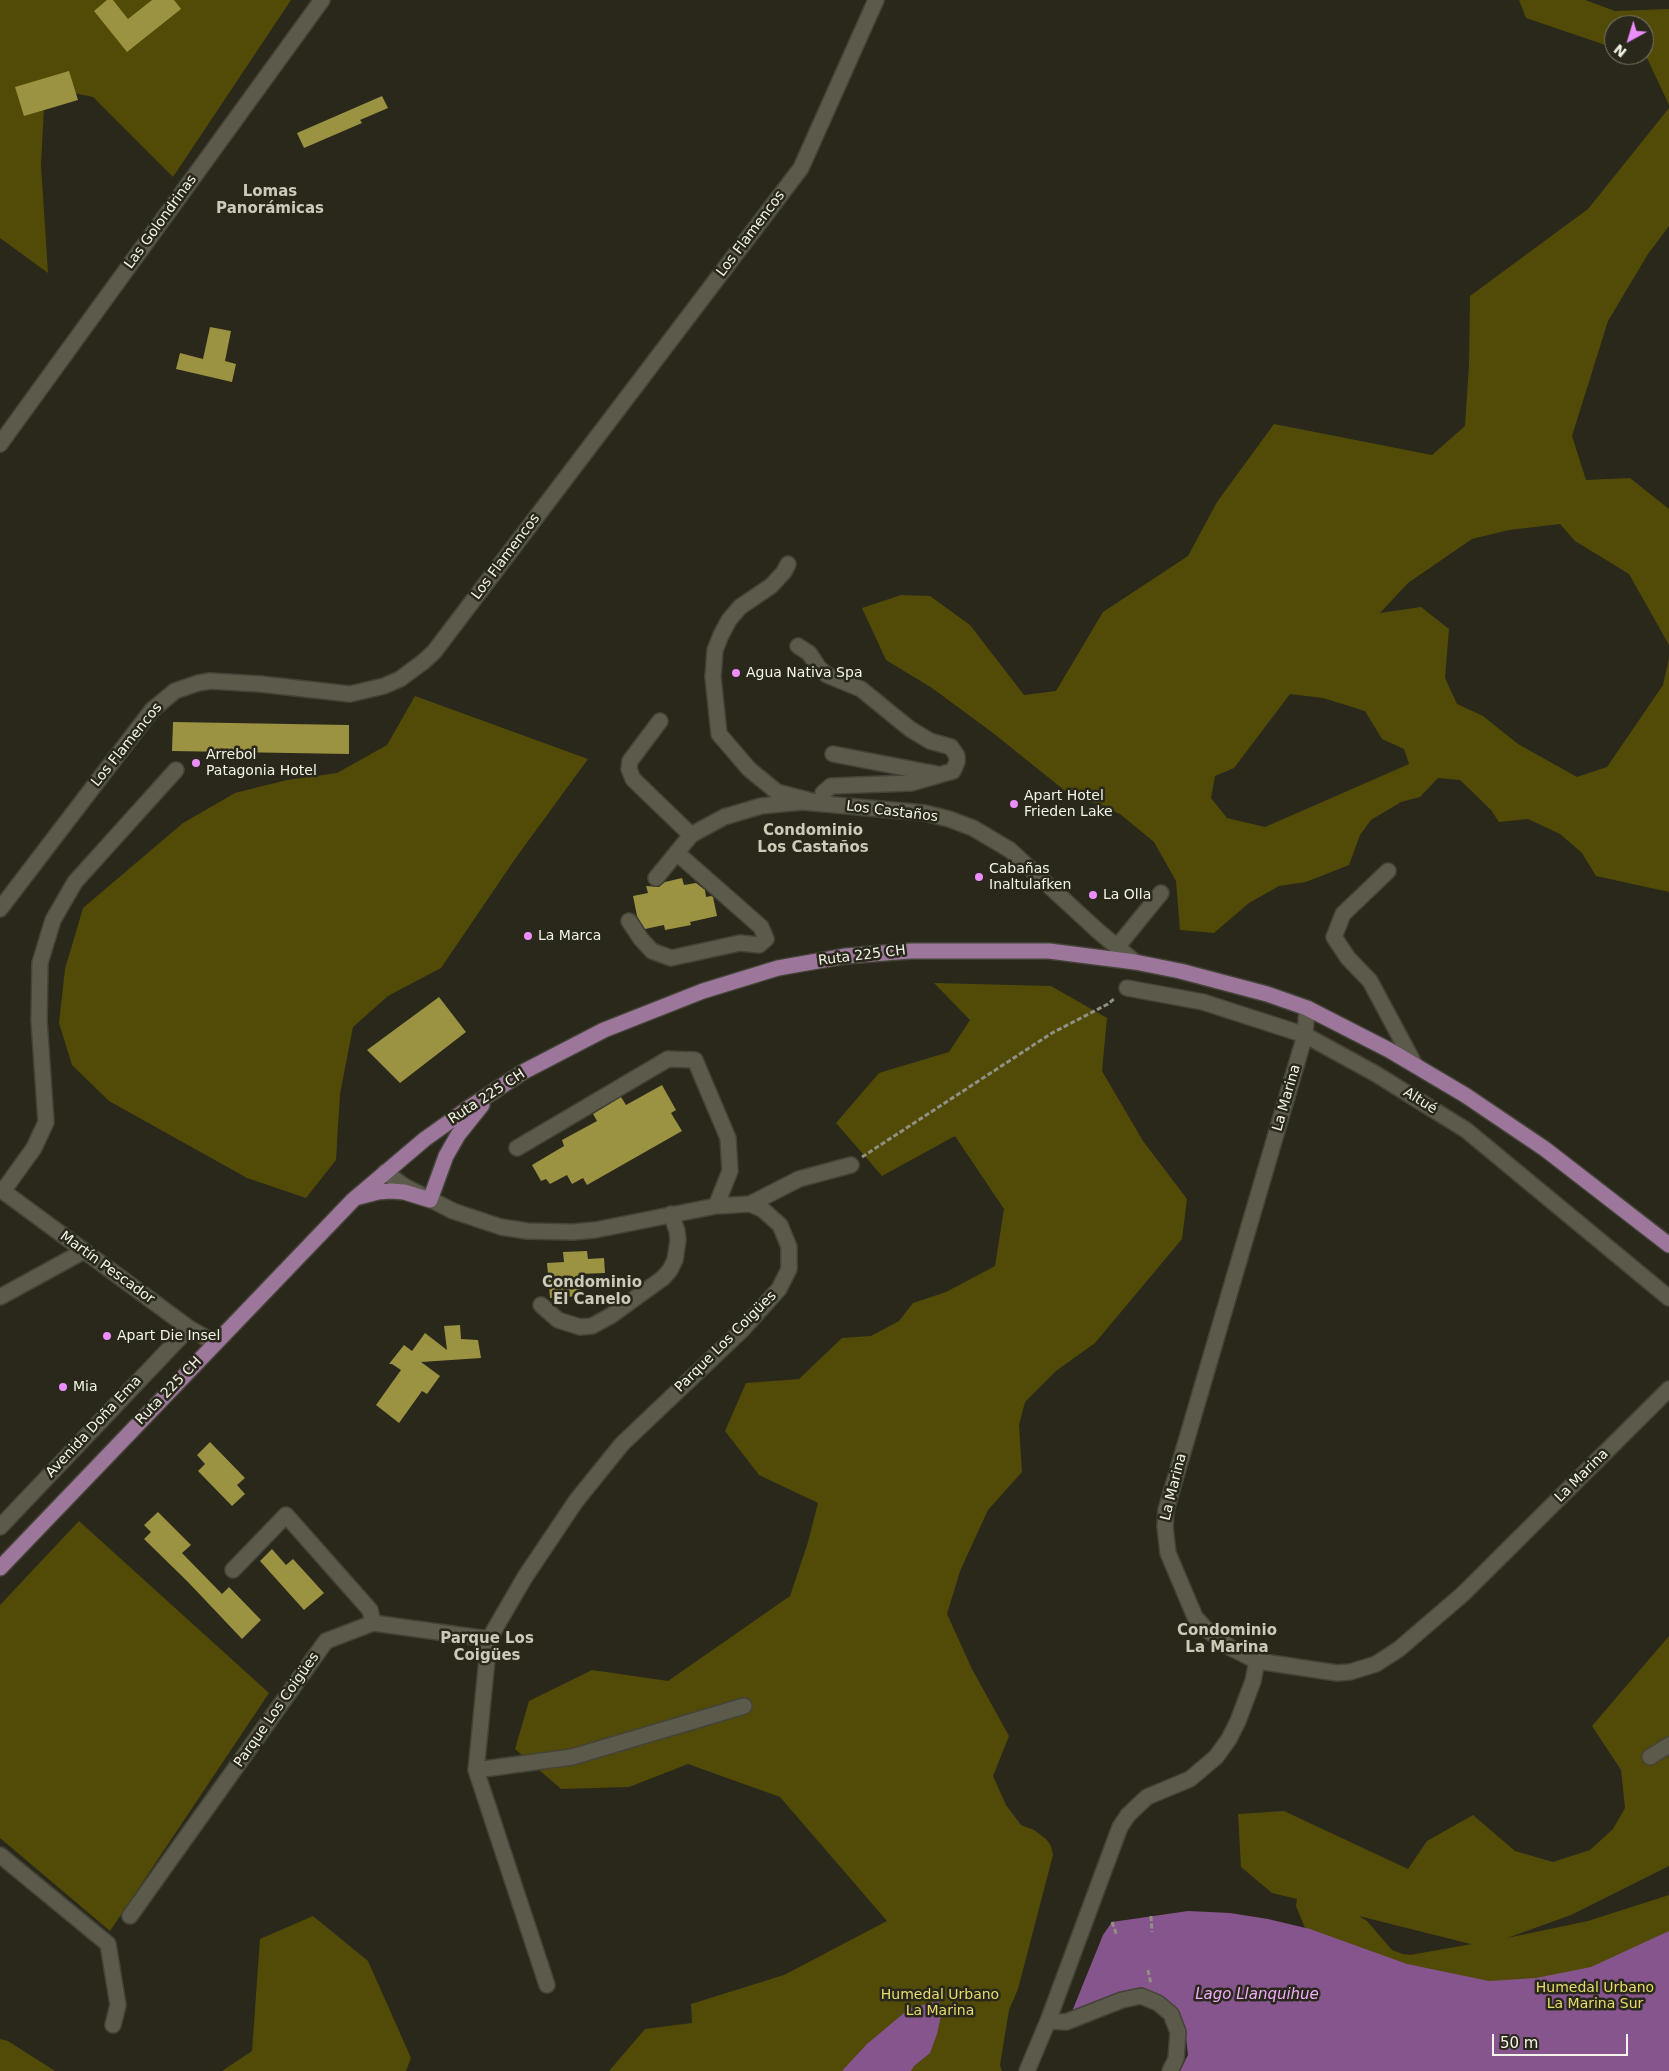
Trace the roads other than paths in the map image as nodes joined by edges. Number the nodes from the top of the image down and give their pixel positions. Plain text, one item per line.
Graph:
1 (322, 0) edge
2 (876, 0) edge
3 (0, 444) edge
4 (788, 564) dead end
5 (798, 646) dead end
6 (660, 721) dead end
7 (833, 754) dead end
8 (176, 770) dead end
9 (943, 775) junction
10 (823, 804) junction
11 (692, 835) junction
12 (677, 853) junction
13 (1388, 871) dead end
14 (656, 878) dead end
15 (1161, 893) dead end
16 (0, 909) edge
17 (629, 922) dead end
18 (1117, 947) junction
19 (1135, 962) junction
20 (1127, 988) road end
21 (1307, 1008) junction
22 (1305, 1035) junction
23 (1415, 1065) junction
24 (500, 1088) junction
25 (517, 1148) dead end
26 (851, 1165) road end
27 (385, 1172) junction
28 (1, 1190) edge
29 (353, 1200) junction
30 (430, 1200) junction
31 (750, 1204) junction
32 (716, 1206) junction
33 (671, 1214) junction
34 (1669, 1245) edge
35 (84, 1251) junction
36 (0, 1297) edge
37 (1669, 1298) edge
38 (541, 1305) dead end
39 (189, 1328) junction
40 (215, 1343) junction
41 (1669, 1389) edge
42 (0, 1527) edge
43 (0, 1568) edge
44 (232, 1570) dead end
45 (373, 1623) junction
46 (489, 1639) junction
47 (1257, 1661) junction
48 (744, 1706) dead end
49 (1669, 1745) edge
50 (1650, 1757) dead end
51 (476, 1770) junction
52 (0, 1855) edge
53 (130, 1916) dead end
54 (547, 1985) dead end
55 (1048, 2021) junction
56 (113, 2025) dead end
57 (1026, 2071) edge
58 (1170, 2071) edge

1 - 3 street, Las Golondrinas
2 - 16 street, Los Flamencos
4 - 10 street
5 - 9 street
6 - 11 street
7 - 9 street
8 - 28 street
9 - 10 street
10 - 11 street, Los Castaños
10 - 18 street, Los Castaños
11 - 12 street, Los Castaños
12 - 14 street, Los Castaños
12 - 17 street
13 - 23 street
15 - 18 street
18 - 19 street, Los Castaños
19 - 21 main road, Ruta 225 CH
19 - 24 main road, Ruta 225 CH
20 - 22 street, Altué
21 - 22 street, La Marina
21 - 23 main road, Ruta 225 CH
22 - 37 street, Altué
22 - 47 street, La Marina
23 - 34 main road, Ruta 225 CH
24 - 27 main road, Ruta 225 CH
24 - 30 main road
25 - 32 street
26 - 31 street
27 - 29 main road, Ruta 225 CH
27 - 30 street
28 - 35 street, Martín Pescador
29 - 30 main road
29 - 40 main road, Ruta 225 CH
30 - 33 street
31 - 32 street
31 - 46 street, Parque Los Coigües
32 - 33 street
33 - 38 street
35 - 36 street
35 - 39 street, Martín Pescador
39 - 40 street, Martín Pescador
39 - 42 street, Avenida Doña Ema
40 - 43 main road, Ruta 225 CH
41 - 47 street, La Marina
44 - 45 street
45 - 46 street, Parque Los Coigües
45 - 53 street, Parque Los Coigües
46 - 51 street, Parque Los Coigües
47 - 55 street
48 - 51 street
49 - 50 street
51 - 54 street, Parque Los Coigües
52 - 56 street
55 - 57 street
55 - 58 street

